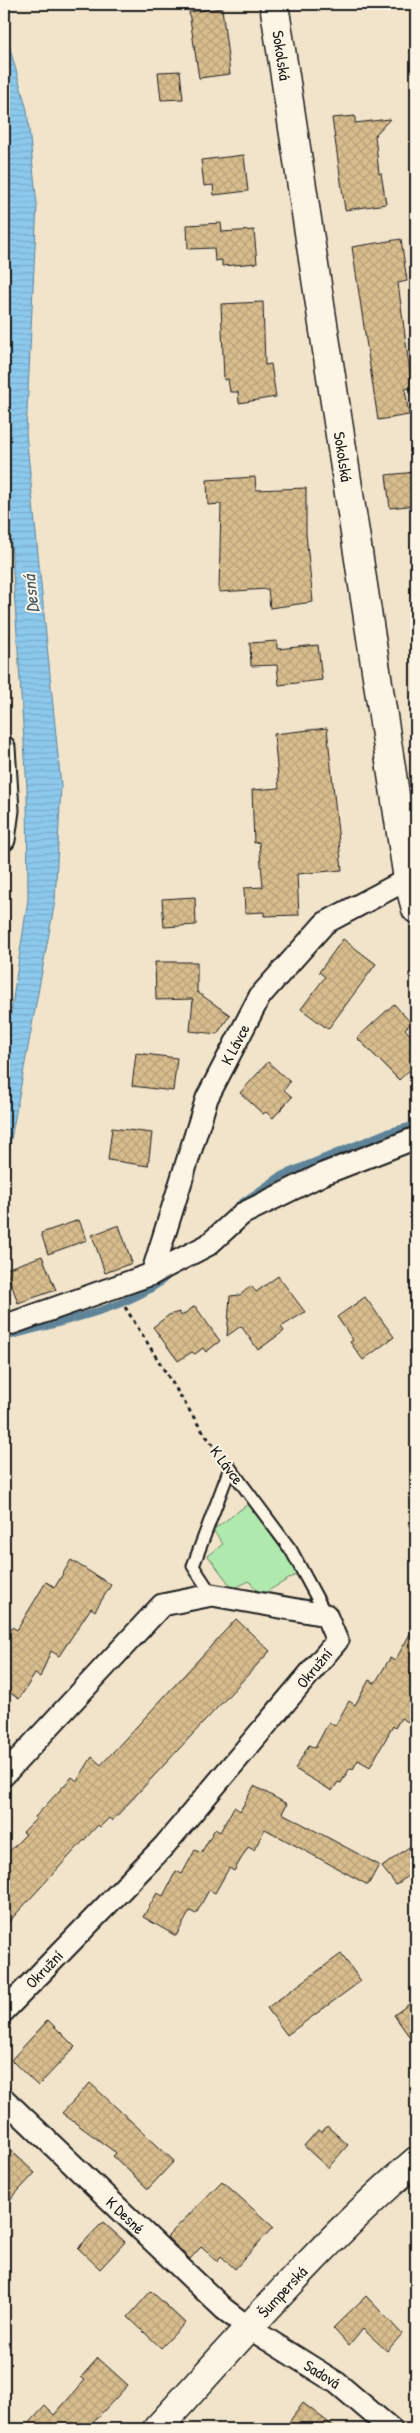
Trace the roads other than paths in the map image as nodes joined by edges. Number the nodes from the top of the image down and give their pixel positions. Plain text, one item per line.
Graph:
1 (274, 4) edge
2 (4, 747) edge
3 (4, 840) edge
4 (408, 879) junction
5 (416, 908) edge
6 (416, 1138) edge
7 (156, 1272) junction
8 (4, 1326) edge
9 (212, 1595) junction
10 (326, 1616) junction
11 (4, 1775) edge
12 (4, 2011) edge
13 (4, 2099) edge
14 (416, 2161) edge
15 (249, 2328) junction
16 (157, 2429) edge
17 (391, 2429) edge

1 - 4 street, Sokolská
2 - 3 street
4 - 5 street, Sokolská
4 - 7 street, K Lávce
6 - 7 street
7 - 8 street
9 - 10 street
9 - 10 lane, K Lávce
9 - 11 street
10 - 12 street, Okružní
13 - 15 street, K Desné
14 - 15 street, Šumperská
15 - 16 street, Šumperská
15 - 17 street, Sadová

